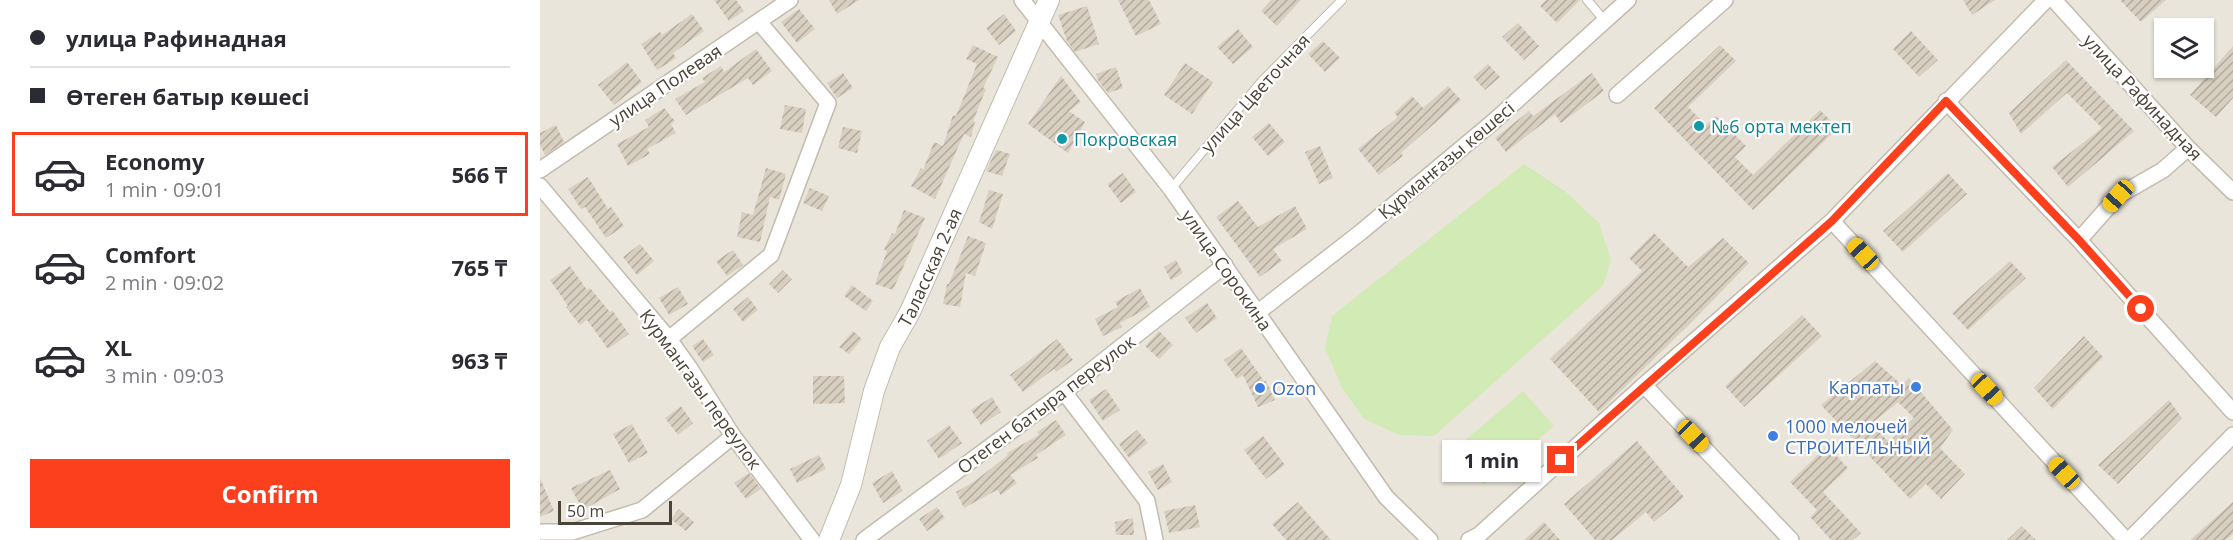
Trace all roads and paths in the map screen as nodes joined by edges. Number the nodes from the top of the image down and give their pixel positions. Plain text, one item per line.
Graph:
1 (790, 0) edge
2 (1022, 0) edge
3 (1049, 0) edge
4 (1341, 0) edge
5 (1587, 0) edge
6 (1628, 0) edge
7 (1725, 0) edge
8 (2046, 0) edge
9 (2054, 0) edge
10 (1605, 21) junction
11 (759, 22) junction
12 (1039, 24) junction
13 (1617, 95) dead end
14 (1946, 101) junction
15 (2188, 147) junction
16 (540, 170) edge
17 (540, 186) edge
18 (1171, 189) junction
19 (2233, 192) edge
20 (1832, 221) junction
21 (2079, 240) junction
22 (1225, 265) junction
23 (1257, 313) junction
24 (669, 339) junction
25 (1644, 385) junction
26 (1064, 392) junction
27 (2233, 412) edge
28 (2233, 435) edge
29 (733, 436) junction
30 (540, 532) edge
31 (812, 540) edge
32 (829, 540) edge
33 (864, 540) edge
34 (1155, 540) edge
35 (1430, 540) edge
36 (1469, 540) edge
37 (1791, 540) edge
38 (2127, 540) edge

1 - 11 street, улица Полевая
2 - 12 street, улица Сорокина
3 - 12 street, Таласская 2-ая
4 - 18 lane, улица Цветочная
5 - 10 lane
6 - 10 street, Құрманғазы көшесі
7 - 13 street
8 - 14 street
9 - 15 street, улица Рафинадная
10 - 23 street, Құрманғазы көшесі
11 - 16 street, улица Полевая
11 - 24 street
12 - 18 street, улица Сорокина
12 - 32 street, Таласская 2-ая
14 - 20 street
14 - 21 street
15 - 19 street, улица Рафинадная
15 - 21 street
17 - 24 street, Курмангазы переулок
18 - 22 street, улица Сорокина
20 - 25 street
20 - 38 street
21 - 27 street
22 - 23 street, улица Сорокина
22 - 26 street, Отеген батыра переулок
23 - 35 street, улица Сорокина
24 - 29 street, Курмангазы переулок
25 - 36 street
25 - 37 street
26 - 33 street, Отеген батыра переулок
26 - 34 street
28 - 38 street
29 - 30 street
29 - 31 street, Курмангазы переулок

